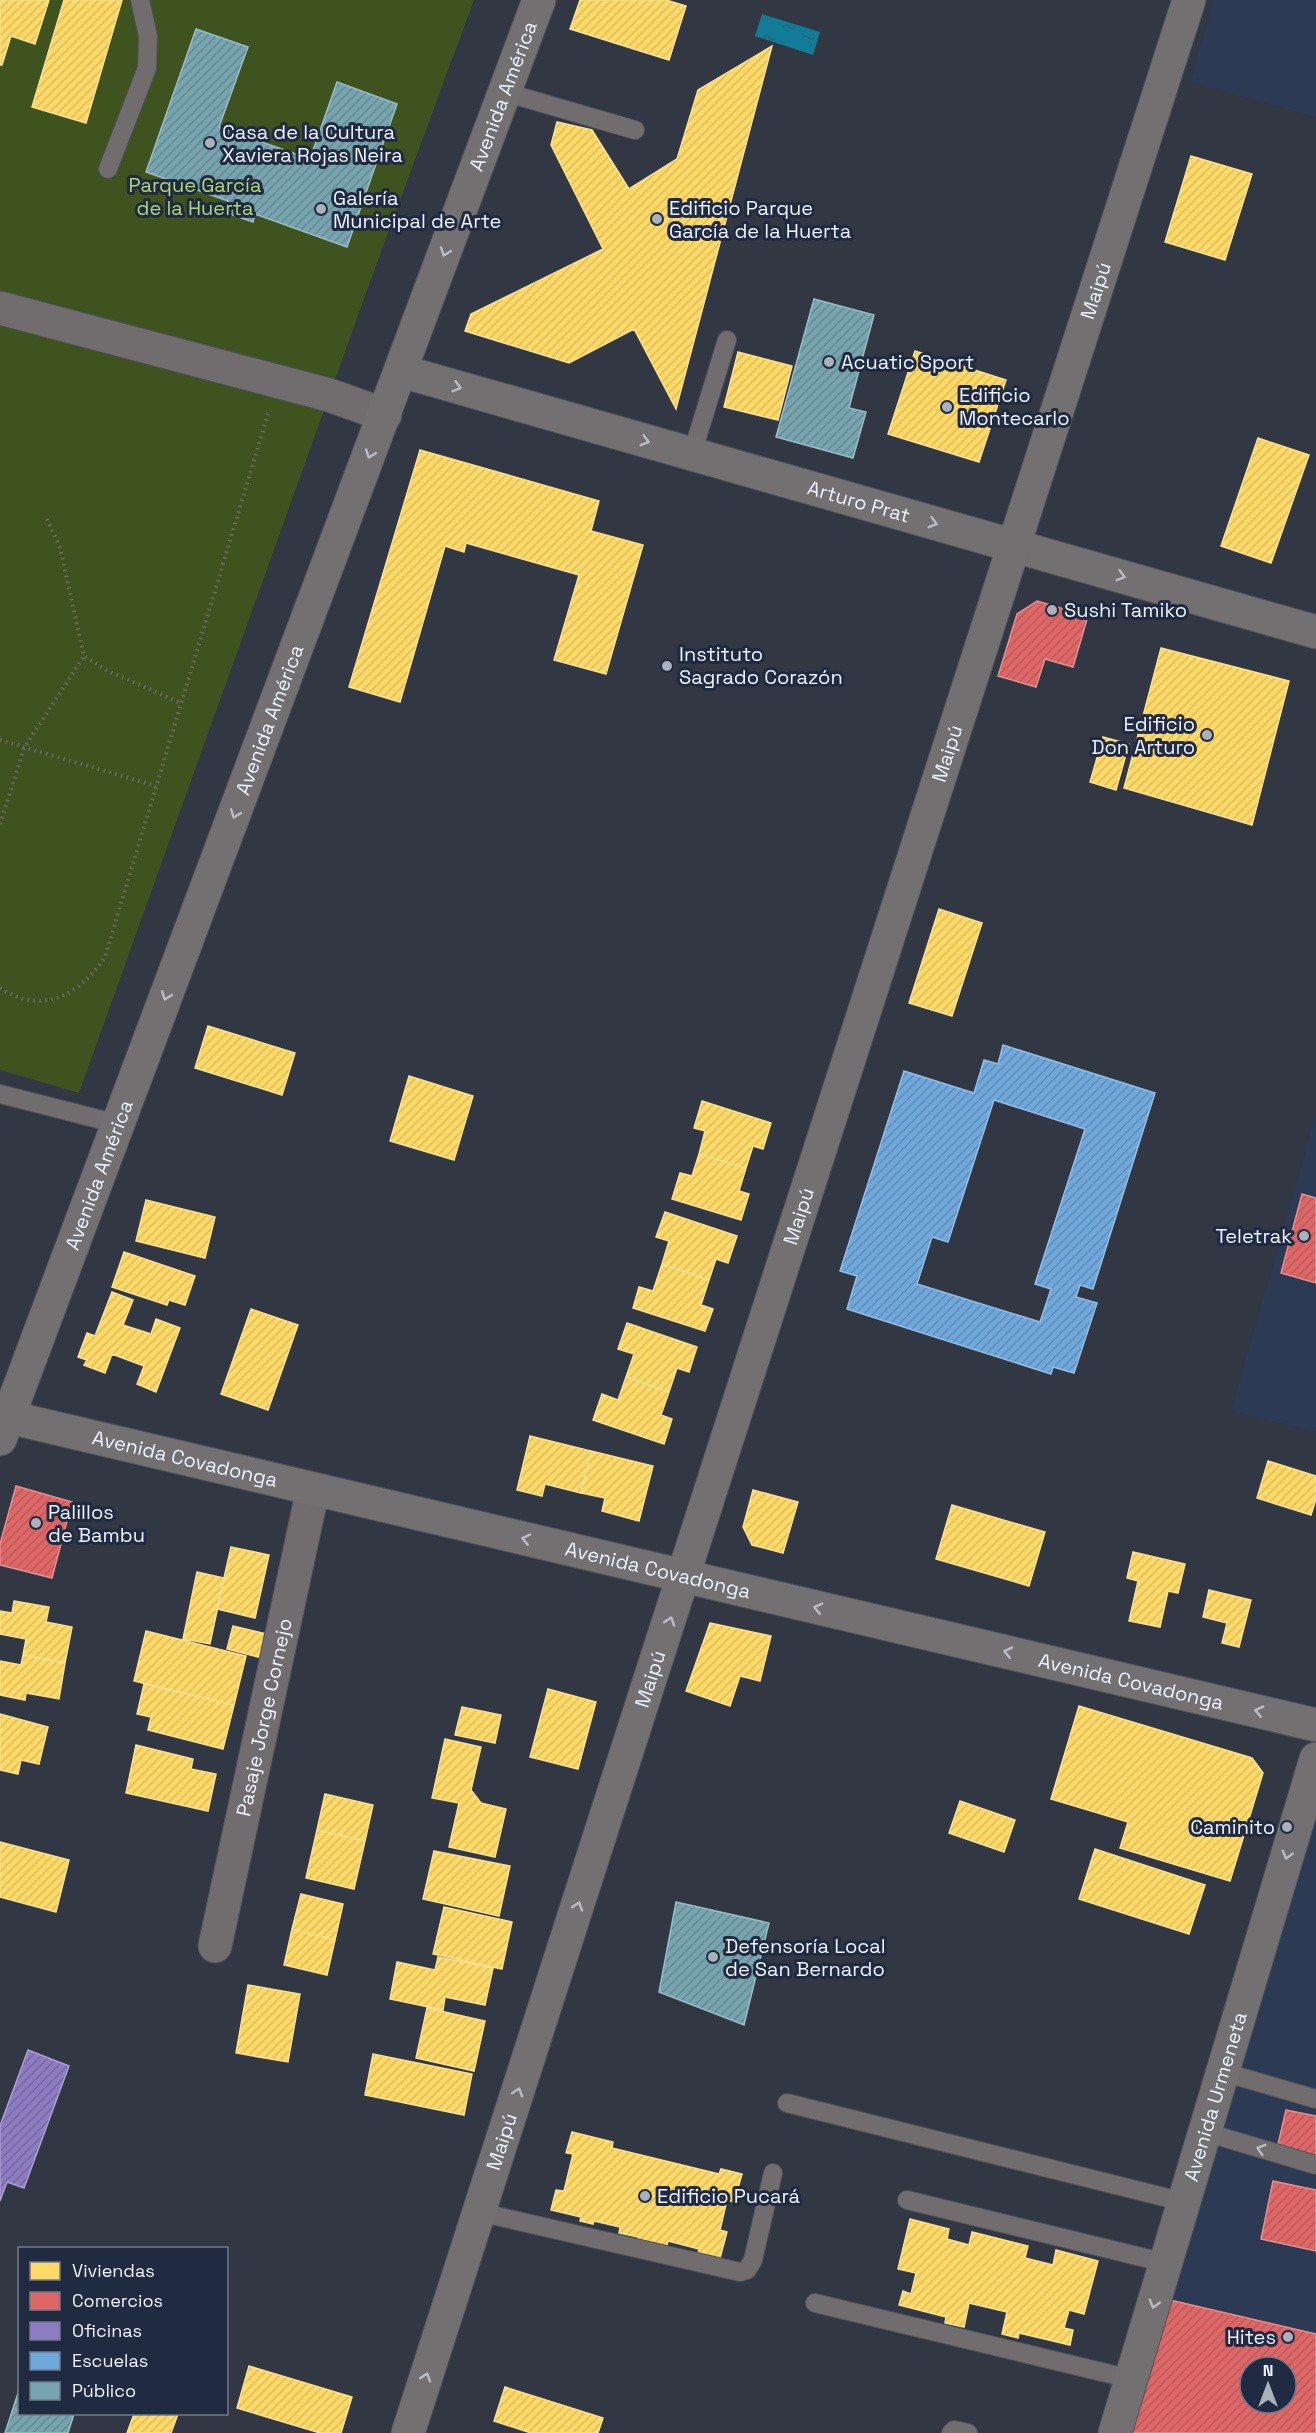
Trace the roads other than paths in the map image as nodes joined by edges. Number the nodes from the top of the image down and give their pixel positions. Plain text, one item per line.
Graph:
1 (140, 0) edge
2 (538, 0) edge
3 (1189, 0) edge
4 (504, 92) junction
5 (635, 130) dead end
6 (108, 169) dead end
7 (0, 308) edge
8 (727, 340) dead end
9 (401, 371) junction
10 (385, 415) junction
11 (692, 454) junction
12 (1012, 545) junction
13 (1316, 632) edge
14 (0, 1094) edge
15 (118, 1124) junction
16 (3, 1424) edge
17 (313, 1489) junction
18 (683, 1576) junction
19 (1316, 1725) edge
20 (1316, 1759) edge
21 (215, 1946) dead end
22 (1223, 2072) junction
23 (1316, 2099) edge
24 (787, 2103) dead end
25 (1205, 2132) junction
26 (1316, 2165) edge
27 (773, 2173) dead end
28 (908, 2200) dead end
29 (1184, 2202) junction
30 (479, 2212) junction
31 (1166, 2264) junction
32 (815, 2303) dead end
33 (1131, 2379) junction
34 (408, 2433) edge
35 (951, 2433) edge
36 (968, 2433) edge
37 (1115, 2433) edge

1 - 6 lane
2 - 4 street, Avenida América
3 - 12 street, Maipú
4 - 5 lane
4 -> 9 street, Avenida América
7 - 10 street
8 - 11 lane
9 - 10 street, Avenida América
9 -> 11 street, Arturo Prat
10 -> 15 street, Avenida América
11 -> 12 street, Arturo Prat
12 -> 13 street, Arturo Prat
12 - 18 street, Maipú
14 - 15 lane
15 - 16 street, Avenida América
16 - 17 street, Avenida Covadonga
18 -> 17 street, Avenida Covadonga
17 - 21 street, Pasaje Jorge Cornejo
19 -> 18 street, Avenida Covadonga
30 -> 18 street, Maipú
20 -> 22 street, Avenida Urmeneta
22 - 23 lane
22 - 25 street, Avenida Urmeneta
24 - 29 lane
26 -> 25 lane
25 - 29 street, Avenida Urmeneta
27 - 30 lane
28 - 31 lane
29 - 31 street, Avenida Urmeneta
34 -> 30 street, Maipú
31 -> 33 street, Avenida Urmeneta
32 - 33 lane
33 - 37 street, Avenida Urmeneta
35 - 36 lane

